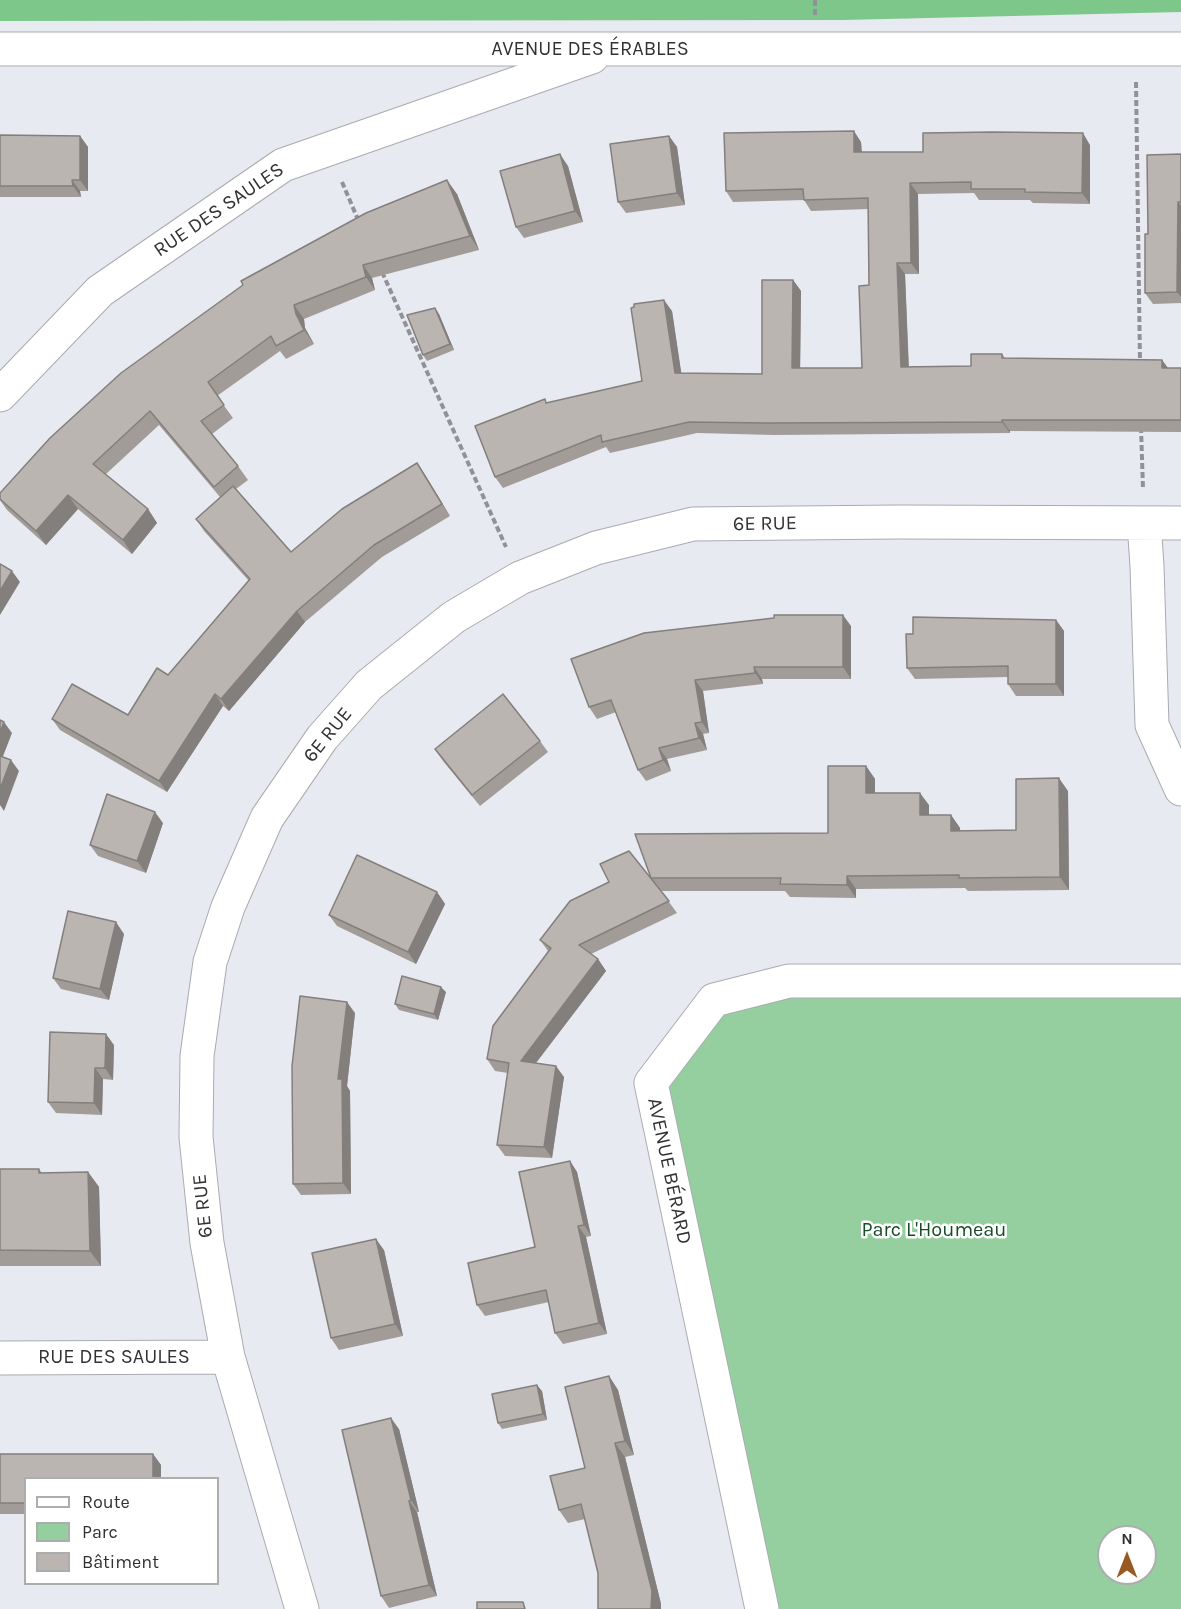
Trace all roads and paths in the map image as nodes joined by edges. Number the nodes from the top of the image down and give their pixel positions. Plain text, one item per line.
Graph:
1 (0, 49) edge
2 (617, 49) junction
3 (1135, 49) junction
4 (1181, 49) edge
5 (330, 149) junction
6 (362, 227) edge
7 (381, 270) edge
8 (1140, 369) edge
9 (0, 395) edge
10 (1141, 417) edge
11 (1144, 523) junction
12 (1181, 523) edge
13 (520, 578) junction
14 (1181, 789) edge
15 (1181, 981) edge
16 (228, 1356) junction
17 (0, 1358) edge
18 (303, 1609) edge
19 (762, 1609) edge

1 - 2 street, AVENUE DES ÉRABLES
2 - 3 street, AVENUE DES ÉRABLES
2 - 5 street, RUE DES SAULES
3 - 4 street, AVENUE DES ÉRABLES
3 - 8 path
5 - 6 path
5 - 9 street, RUE DES SAULES
7 - 13 path
10 - 11 path
11 - 12 street, 6E RUE
11 - 13 street, 6E RUE
11 - 14 street
13 - 16 street, 6E RUE
15 - 19 street, AVENUE BÉRARD
16 - 17 street, RUE DES SAULES
16 - 18 street, 6E RUE

